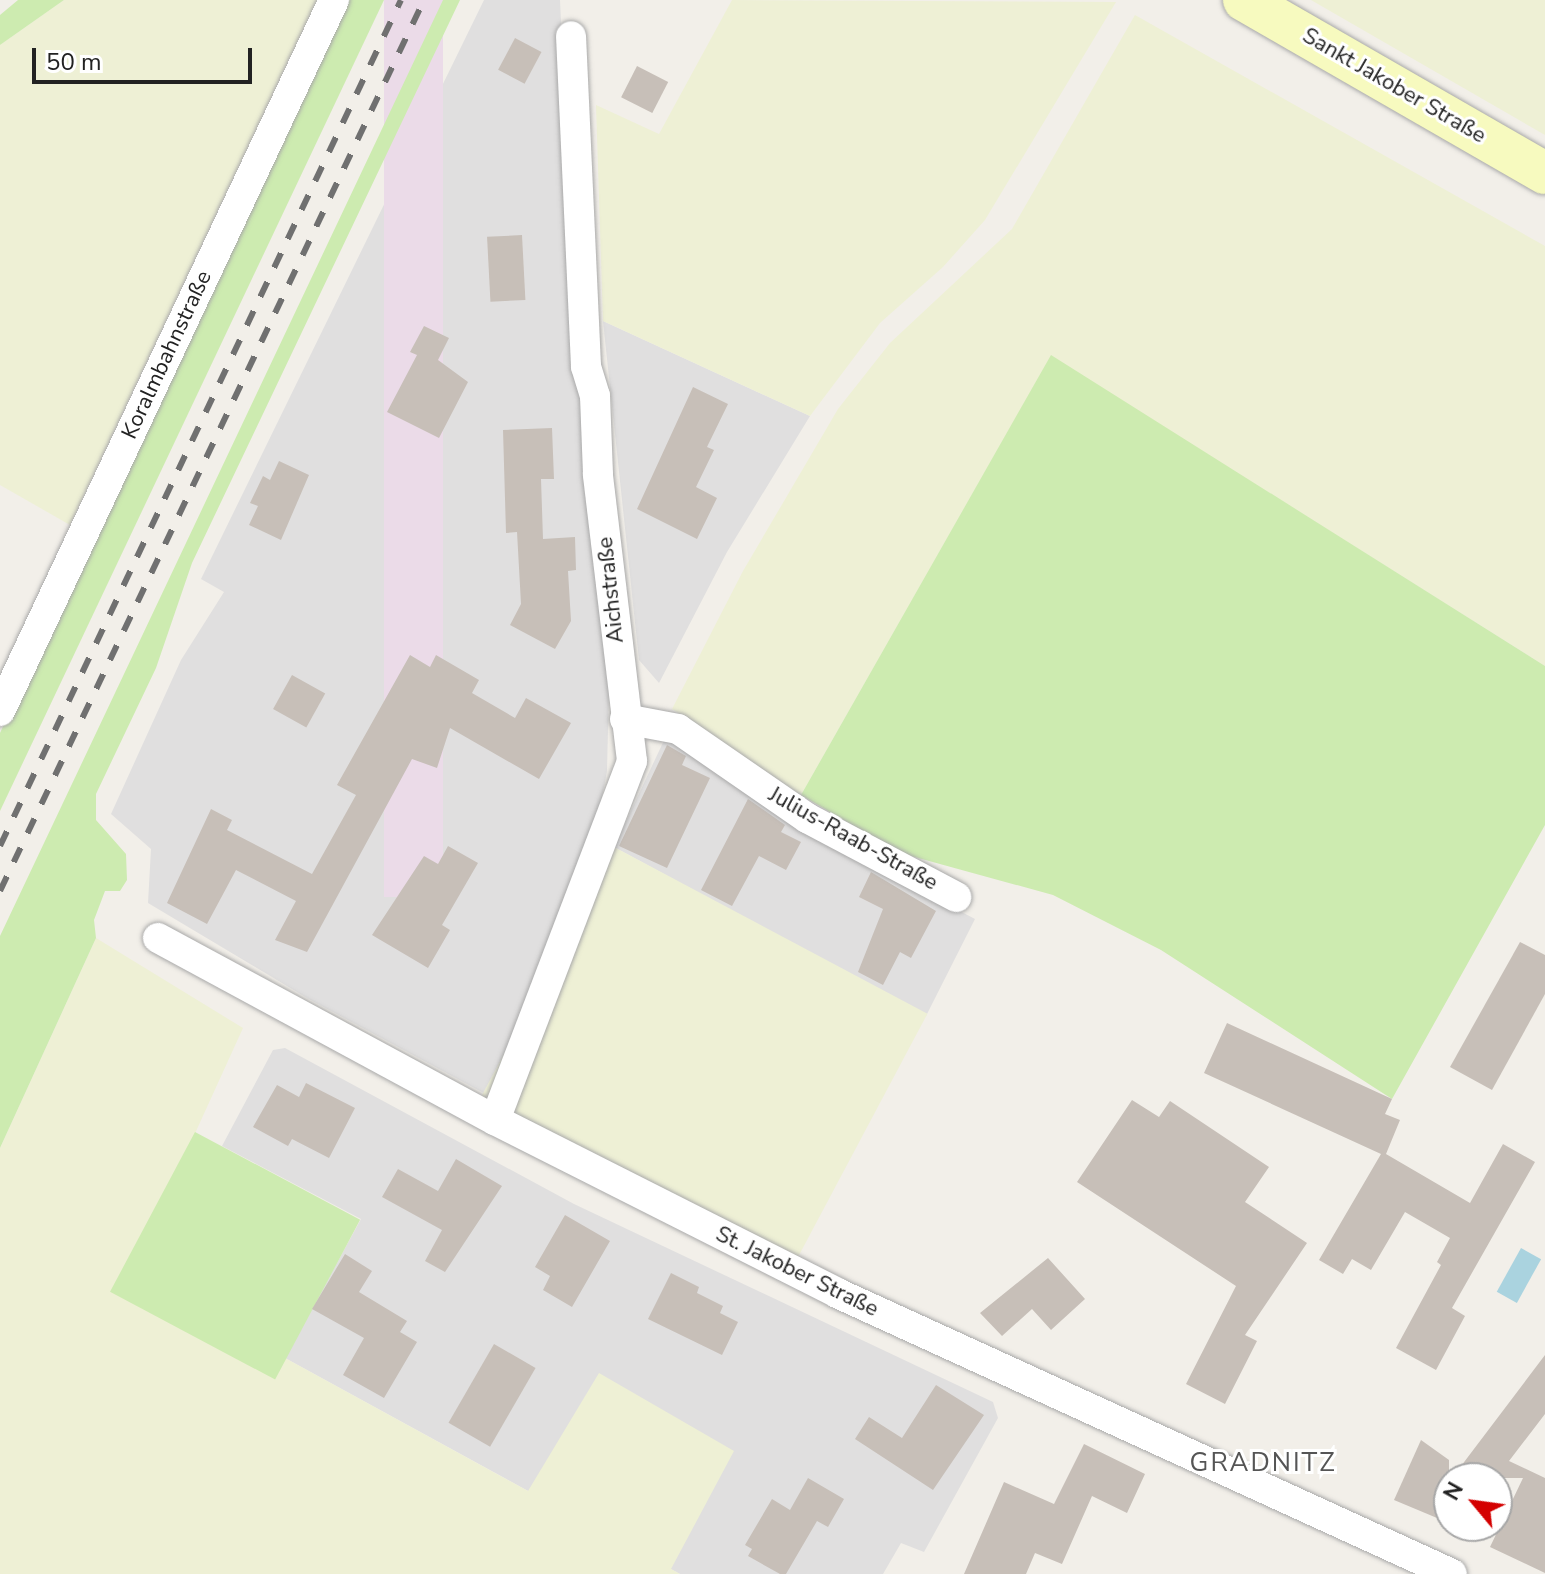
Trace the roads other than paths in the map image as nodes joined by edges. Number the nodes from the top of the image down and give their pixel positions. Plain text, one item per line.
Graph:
1 (334, 0) edge
2 (1244, 0) edge
3 (571, 36) dead end
4 (1545, 173) edge
5 (0, 711) edge
6 (625, 719) junction
7 (956, 897) dead end
8 (158, 938) dead end
9 (495, 1120) junction
10 (1452, 1574) edge

1 - 5 street, Koralmbahnstraße
2 - 4 main road, Sankt Jakober Straße
3 - 6 street, Aichstraße
6 - 7 street, Julius-Raab-Straße
6 - 9 street, Aichstraße
8 - 9 street, St. Jakober Straße
9 - 10 street, St. Jakober Straße

